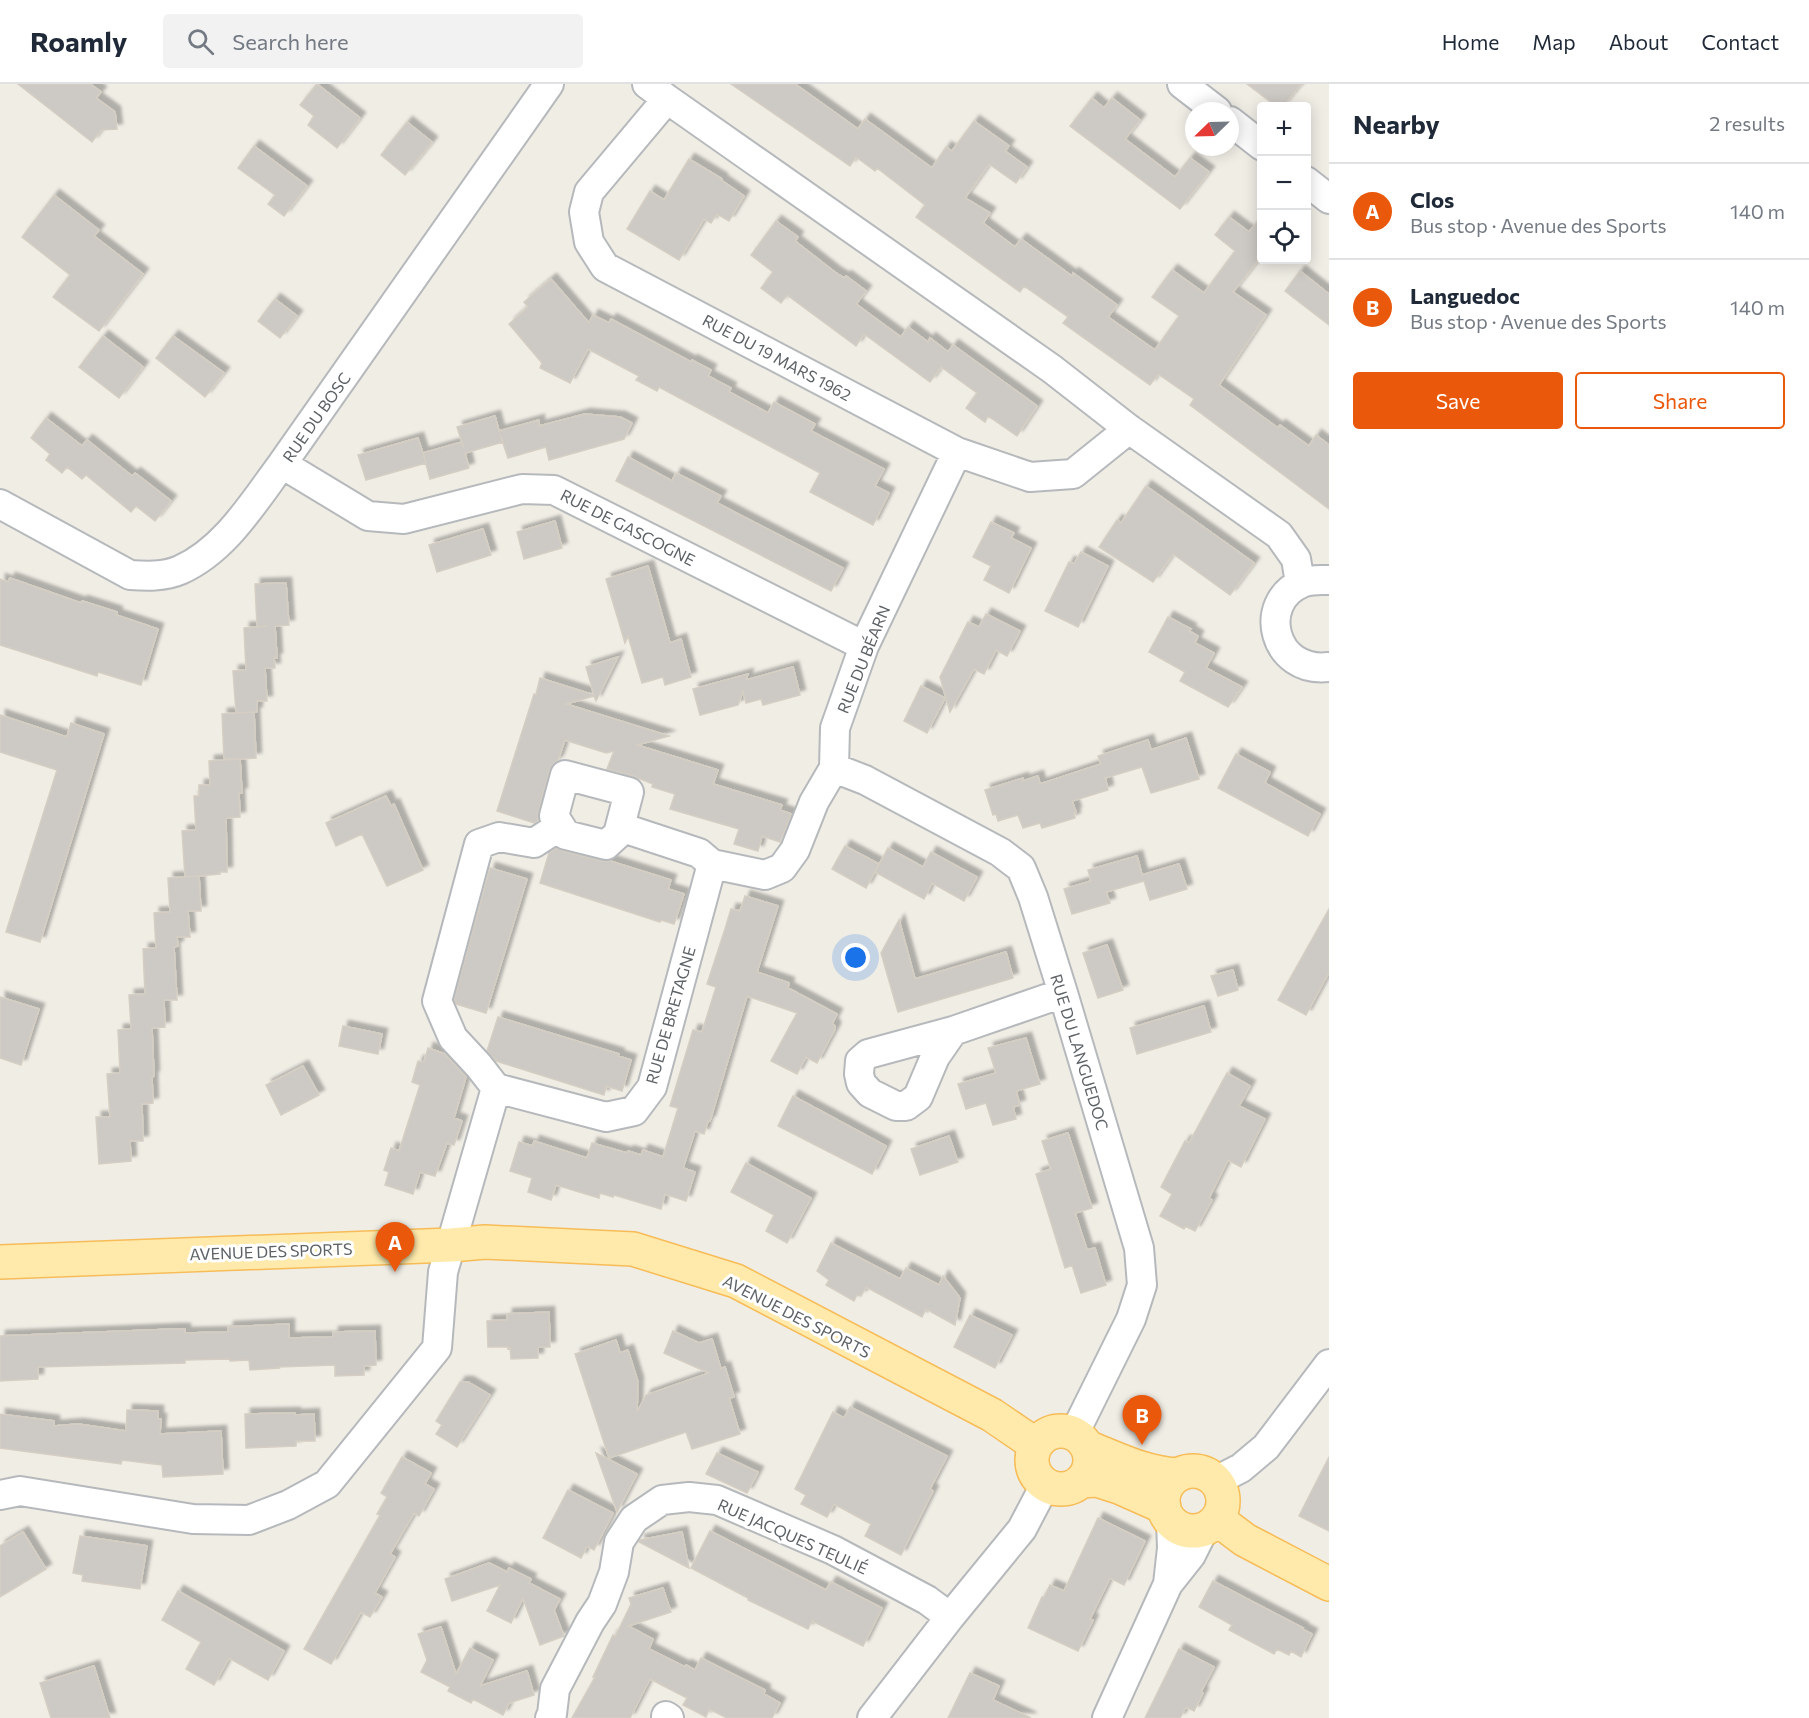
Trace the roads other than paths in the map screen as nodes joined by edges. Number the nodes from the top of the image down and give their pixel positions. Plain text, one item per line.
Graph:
1 (549, 84) edge
2 (1182, 84) edge
3 (657, 92) edge
4 (1205, 102) edge
5 (1239, 129) edge
6 (1257, 142) edge
7 (1311, 185) edge
8 (1329, 199) edge
9 (1129, 429) junction
10 (957, 452) junction
11 (282, 464) junction
12 (0, 504) edge
13 (1329, 580) edge
14 (1300, 584) junction
15 (864, 646) junction
16 (1329, 667) edge
17 (834, 768) junction
18 (560, 826) junction
19 (620, 827) junction
20 (712, 864) junction
21 (1063, 993) junction
22 (953, 1031) dead end
23 (496, 1088) junction
24 (451, 1245) junction
25 (0, 1262) edge
26 (1329, 1364) edge
27 (1080, 1440) junction
28 (1036, 1445) junction
29 (1177, 1475) junction
30 (1081, 1481) junction
31 (1216, 1481) junction
32 (1045, 1485) junction
33 (0, 1495) edge
34 (1167, 1514) junction
35 (1210, 1524) junction
36 (1168, 1584) junction
37 (1329, 1584) edge
38 (950, 1617) junction
39 (550, 1718) edge
40 (872, 1718) edge
41 (1107, 1718) edge

1 - 11 street, RUE DU BOSC
2 - 4 street
3 - 9 street, RUE DU 19 MARS 1962
3 - 10 street, RUE DU 19 MARS 1962
5 - 6 street
7 - 8 street
9 - 10 street, RUE DU 19 MARS 1962
9 - 14 street, RUE DU 19 MARS 1962
10 - 15 street, RUE DU BÉARN
11 - 12 street, RUE DU BOSC
11 - 15 street, RUE DE GASCOGNE
13 - 14 street
14 - 16 street
15 - 17 street, RUE DU BÉARN
17 - 20 street, RUE DU BÉARN
17 - 21 street, RUE DU LANGUEDOC
18 - 19 street
18 - 19 street
18 - 23 street
19 - 20 street, RUE DU BÉARN
20 - 23 street, RUE DE BRETAGNE
21 - 22 street
21 - 27 street, RUE DU LANGUEDOC
23 - 24 street
24 - 25 main road, AVENUE DES SPORTS
24 - 28 main road, AVENUE DES SPORTS
24 - 33 street
26 - 31 street
27 - 28 main road
27 - 29 main road
27 - 30 main road
28 - 32 main road
29 - 31 main road
29 - 34 main road
30 - 32 main road
30 - 34 main road
31 - 35 main road
32 - 38 street
34 - 35 main road
34 - 36 street
35 - 36 street
35 - 37 main road
36 - 41 street
38 - 39 street, RUE JACQUES TEULIÉ
38 - 40 street

